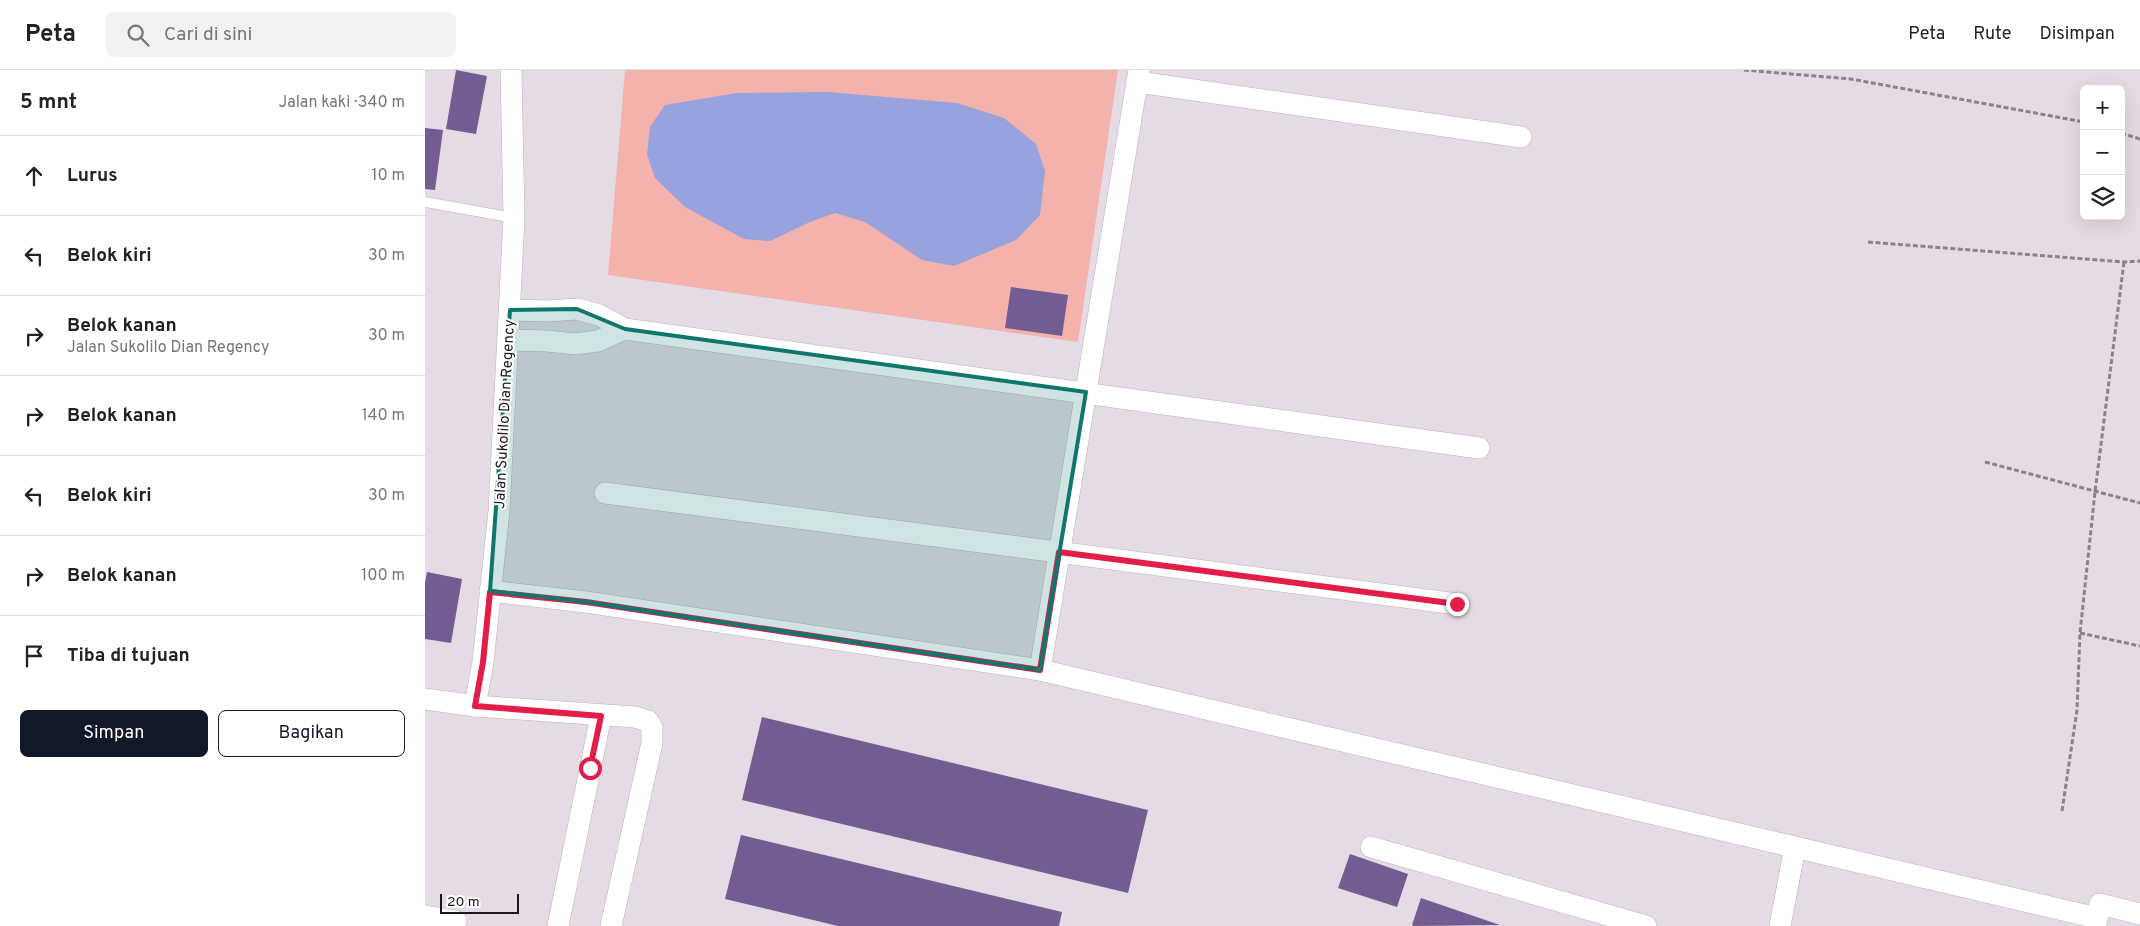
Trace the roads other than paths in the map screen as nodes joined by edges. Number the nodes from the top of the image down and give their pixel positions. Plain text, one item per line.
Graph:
1 (511, 70) edge
2 (1139, 76) edge
3 (1521, 137) dead end
4 (425, 202) edge
5 (514, 218) junction
6 (510, 310) junction
7 (625, 329) junction
8 (508, 340) junction
9 (1086, 392) junction
10 (1479, 448) dead end
11 (605, 493) dead end
12 (1059, 552) junction
13 (490, 592) junction
14 (1457, 604) dead end
15 (1040, 670) junction
16 (425, 699) edge
17 (475, 706) junction
18 (601, 716) junction
19 (1371, 847) dead end
20 (1795, 847) junction
21 (2140, 914) edge
22 (425, 916) edge
23 (456, 921) dead end
24 (2096, 922) edge
25 (558, 926) edge
26 (611, 926) edge
27 (1645, 926) edge
28 (1780, 926) edge

1 - 5 street, Jalan Sukolilo Dian Regency
2 - 3 street
2 - 9 street
4 - 5 lane
5 - 6 street, Jalan Sukolilo Dian Regency
6 - 7 street
6 - 8 street, Jalan Sukolilo Dian Regency
7 - 8 street
7 - 9 street
8 - 13 street, Jalan Sukolilo Dian Regency
9 - 10 street
9 - 12 street
11 - 12 street
12 - 14 street
12 - 15 street
13 - 15 street
13 - 17 street, Jalan Sukolilo Dian Regency
15 - 20 street
16 - 17 street
17 - 18 street
18 - 25 street
18 - 26 street
19 - 27 street
20 - 24 street
20 - 28 street
21 - 24 street
22 - 23 street

